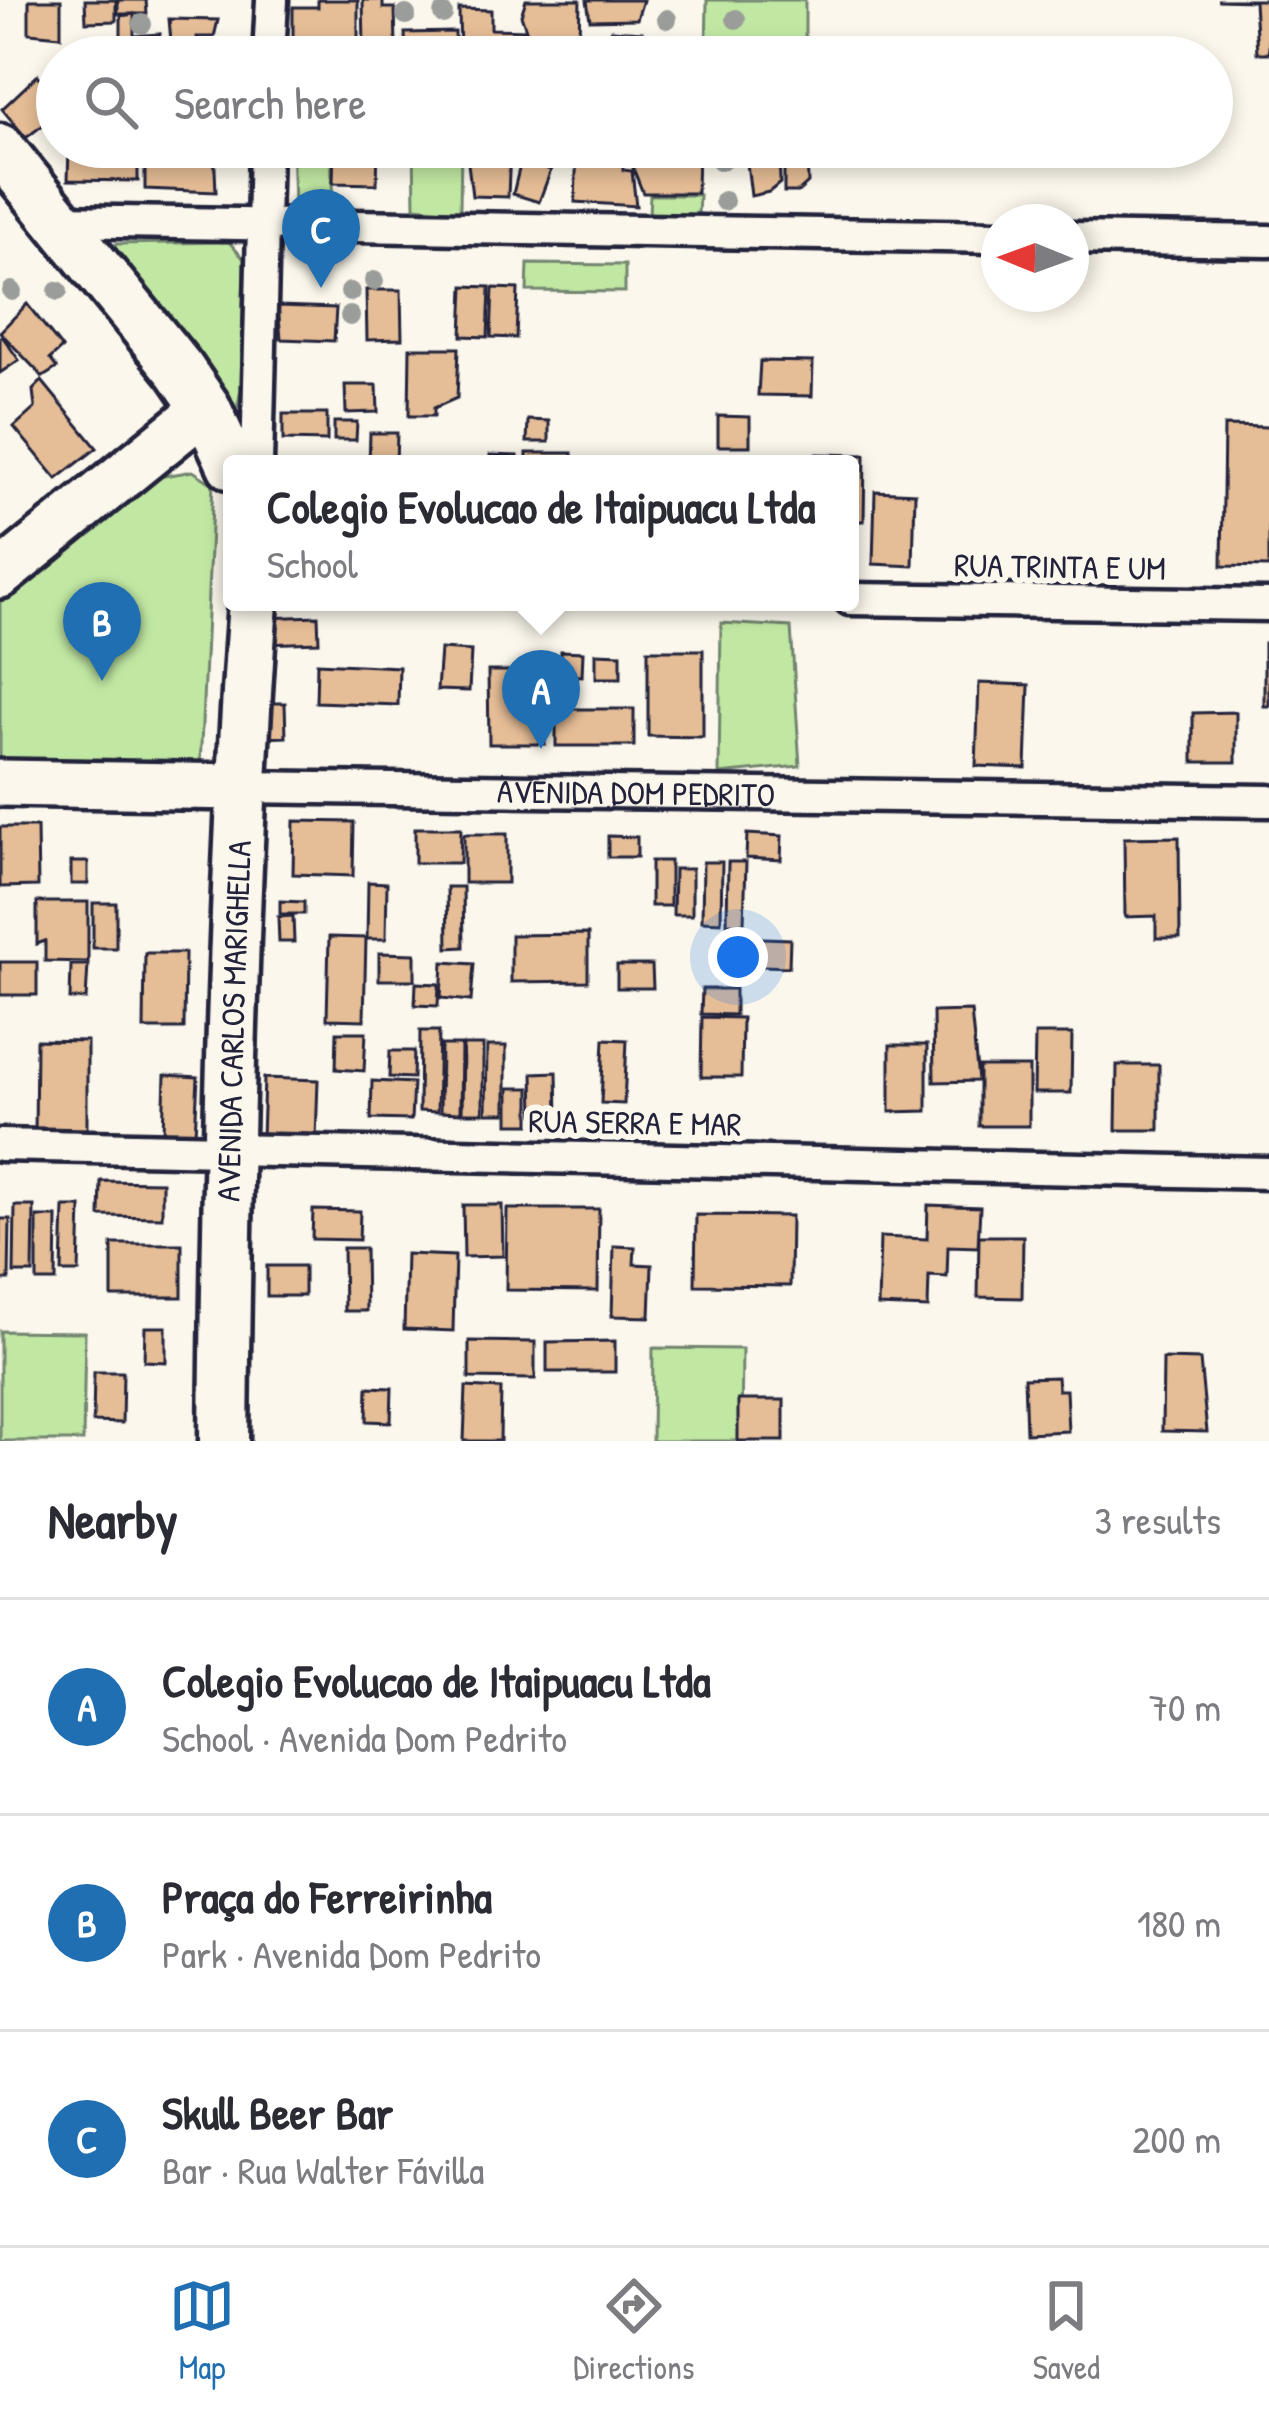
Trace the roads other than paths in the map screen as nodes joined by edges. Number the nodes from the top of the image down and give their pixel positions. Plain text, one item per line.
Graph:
1 (272, 0) edge
2 (270, 36) edge
3 (0, 149) edge
4 (264, 168) edge
5 (59, 221) junction
6 (262, 225) junction
7 (981, 237) edge
8 (1089, 238) edge
9 (1269, 241) edge
10 (206, 407) junction
11 (228, 455) edge
12 (257, 455) edge
13 (0, 574) edge
14 (859, 599) edge
15 (1269, 604) edge
16 (252, 611) edge
17 (0, 783) edge
18 (239, 787) junction
19 (1269, 801) edge
20 (0, 1144) edge
21 (227, 1148) junction
22 (1269, 1174) edge
23 (224, 1441) edge

1 - 2 street
3 - 5 main road
4 - 6 street
5 - 6 street
5 - 10 main road
6 - 7 street
6 - 12 street
8 - 9 street
10 - 11 main road
10 - 13 street
14 - 15 street, RUA TRINTA E UM
16 - 18 main road, AVENIDA CARLOS MARIGHELLA
17 - 18 street, AVENIDA DOM PEDRITO
18 - 19 street, AVENIDA DOM PEDRITO
18 - 21 main road, AVENIDA CARLOS MARIGHELLA
20 - 21 street, RUA SERRA E MAR
21 - 22 street, RUA SERRA E MAR
21 - 23 main road, AVENIDA CARLOS MARIGHELLA

